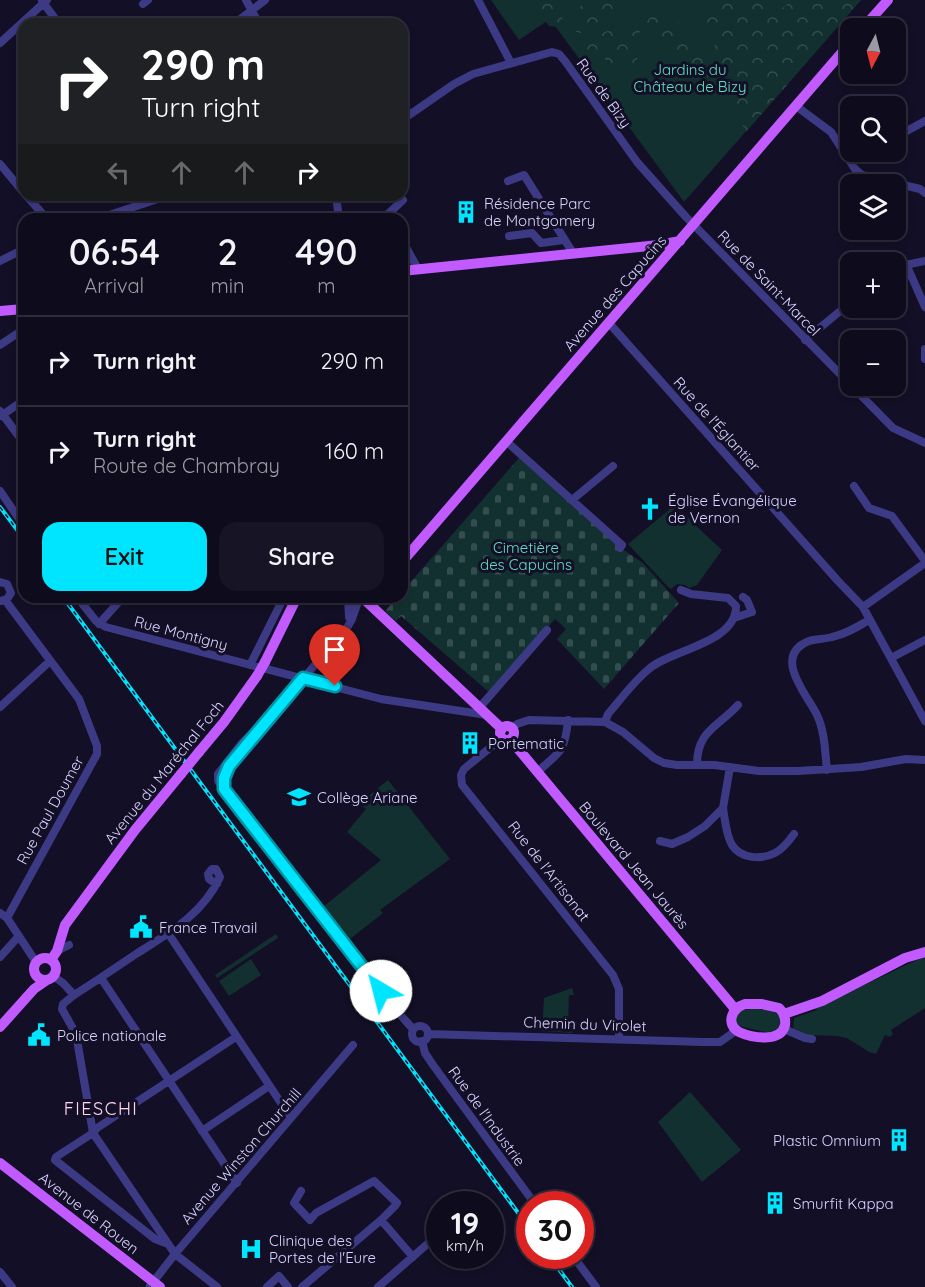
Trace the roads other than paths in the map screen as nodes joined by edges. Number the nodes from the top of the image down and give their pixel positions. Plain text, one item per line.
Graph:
1 (246, 0) edge
2 (265, 0) edge
3 (478, 0) edge
4 (888, 0) edge
5 (43, 1) edge
6 (252, 11) junction
7 (26, 18) edge
8 (54, 18) edge
9 (242, 18) edge
10 (256, 18) edge
11 (872, 18) edge
12 (18, 25) edge
13 (0, 43) edge
14 (840, 55) edge
15 (511, 63) junction
16 (796, 106) junction
17 (408, 116) edge
18 (925, 121) edge
19 (906, 131) edge
20 (851, 163) joint
21 (0, 164) edge
22 (508, 181) dead end
23 (18, 186) edge
24 (925, 193) edge
25 (31, 201) edge
26 (152, 201) edge
27 (401, 201) edge
28 (42, 213) edge
29 (115, 213) edge
30 (389, 213) edge
31 (693, 226) junction
32 (509, 236) dead end
33 (564, 240) junction
34 (680, 241) junction
35 (659, 245) junction
36 (408, 251) edge
37 (18, 252) edge
38 (573, 254) junction
39 (669, 254) junction
40 (0, 261) edge
41 (925, 261) edge
42 (906, 264) joint
43 (418, 269) junction
44 (408, 270) edge
45 (925, 307) edge
46 (18, 310) edge
47 (0, 311) edge
48 (840, 311) edge
49 (609, 323) junction
50 (18, 333) edge
51 (805, 340) junction
52 (0, 345) edge
53 (925, 350) edge
54 (925, 359) edge
55 (18, 404) edge
56 (1, 414) edge
57 (18, 435) edge
58 (507, 442) junction
59 (925, 443) edge
60 (613, 466) dead end
61 (854, 486) dead end
62 (0, 491) edge
63 (572, 500) junction
64 (18, 517) edge
65 (620, 548) dead end
66 (408, 555) edge
67 (925, 562) edge
68 (0, 582) edge
69 (681, 590) dead end
70 (743, 597) dead end
71 (3, 601) edge
72 (83, 603) edge
73 (119, 603) edge
74 (281, 603) edge
75 (294, 603) edge
76 (349, 603) edge
77 (361, 603) edge
78 (369, 603) edge
79 (863, 606) junction
80 (734, 618) junction
81 (869, 620) junction
82 (103, 625) junction
83 (346, 628) junction
84 (548, 630) dead end
85 (925, 640) edge
86 (891, 658) junction
87 (50, 661) junction
88 (250, 665) junction
89 (303, 678) junction
90 (738, 705) dead end
91 (0, 706) edge
92 (480, 711) junction
93 (568, 720) junction
94 (925, 721) edge
95 (601, 722) junction
96 (506, 734) junction
97 (925, 760) edge
98 (697, 764) junction
99 (730, 767) junction
100 (827, 770) junction
101 (537, 772) junction
102 (723, 808) junction
103 (794, 834) dead end
104 (660, 841) dead end
105 (217, 884) dead end
106 (2, 917) edge
107 (168, 933) junction
108 (19, 936) junction
109 (56, 950) junction
110 (925, 952) edge
111 (0, 957) edge
112 (36, 963) junction
113 (36, 975) junction
114 (50, 978) junction
115 (101, 978) junction
116 (34, 988) junction
117 (74, 995) junction
118 (735, 1009) junction
119 (784, 1014) junction
120 (0, 1027) edge
121 (413, 1029) junction
122 (784, 1029) junction
123 (737, 1030) junction
124 (428, 1034) junction
125 (236, 1036) junction
126 (619, 1039) junction
127 (812, 1039) dead end
128 (422, 1041) junction
129 (353, 1045) dead end
130 (169, 1081) junction
131 (269, 1086) junction
132 (291, 1118) junction
133 (202, 1131) junction
134 (93, 1133) junction
135 (1, 1166) edge
136 (237, 1183) junction
137 (301, 1191) dead end
138 (525, 1191) edge
139 (381, 1220) junction
140 (168, 1244) junction
141 (426, 1245) edge
142 (174, 1254) junction
143 (412, 1257) junction
144 (583, 1269) edge
145 (0, 1272) edge
146 (154, 1285) edge
147 (12, 1287) edge
148 (217, 1287) edge
149 (267, 1287) edge
150 (288, 1287) edge
151 (303, 1287) edge
152 (378, 1287) edge
153 (596, 1287) edge

1 - 6 street
2 - 6 street
3 - 15 street
4 - 11 main road
5 - 7 street
5 - 8 street
6 - 9 street
6 - 10 street
12 - 13 street
14 - 16 main road, Avenue des Capucins
15 - 17 street, Rue de Bizy
15 - 31 street, Rue de Bizy
16 - 20 street
16 - 31 main road, Avenue des Capucins
18 - 19 street
20 - 24 street
21 - 23 street
22 - 33 street
25 - 28 street
26 - 29 street
27 - 30 street
31 - 34 main road, Avenue des Capucins
31 - 51 street, Rue de Saint-Marcel
32 - 33 street
33 - 38 street
34 - 35 main road
34 - 39 main road, Avenue des Capucins
35 - 38 main road
35 - 39 main road
36 - 43 street
37 - 40 street
38 - 43 main road
39 - 49 main road, Avenue des Capucins
41 - 42 street
42 - 45 street
43 - 44 main road
46 - 47 main road
48 - 51 street
49 - 58 main road, Avenue des Capucins
49 - 79 street, Rue de l'Églantier
50 - 52 street
51 - 59 street, Rue de Saint-Marcel
53 - 54 street
55 - 56 street
56 - 57 street
58 - 63 street
58 - 66 main road, Avenue des Capucins
60 - 63 street
61 - 67 street
62 - 64 street
63 - 65 street
67 - 79 street
68 - 71 street
69 - 80 street
70 - 80 street
71 - 87 street
72 - 82 street
73 - 82 street
74 - 88 street
75 - 109 main road, Avenue du Maréchal Foch, bridge
76 - 83 street
77 - 83 street
78 - 92 main road, Boulevard Jean Jaurès
79 - 81 street, Rue de l'Églantier
80 - 95 street
81 - 86 street, Rue de l'Églantier
81 - 100 street
82 - 88 street, Rue Montigny
83 - 89 street
84 - 92 street
85 - 86 street
86 - 94 street, Rue de l'Églantier
87 - 91 street
87 - 106 street, Rue Paul Doumer
88 - 89 street, Rue Montigny
89 - 92 street, Rue Montigny
89 - 121 street
90 - 98 street
92 - 96 main road, Boulevard Jean Jaurès
93 - 95 street
93 - 96 street
93 - 101 street
95 - 98 street
96 - 101 main road, Boulevard Jean Jaurès
96 - 126 street, Rue de l'Artisanat
97 - 100 street
98 - 99 street
99 - 100 street
99 - 102 street
101 - 118 main road, Boulevard Jean Jaurès
102 - 103 street
102 - 104 street
105 - 107 street
106 - 108 street
107 - 115 street
107 - 125 street
108 - 111 street
108 - 112 street
109 - 112 main road
109 - 114 main road
110 - 119 main road
112 - 113 main road
113 - 114 main road
113 - 116 main road
114 - 116 main road
114 - 117 street
115 - 117 street
115 - 130 street
116 - 120 main road
117 - 134 street
118 - 119 main road
118 - 123 main road
119 - 122 main road
121 - 124 street
121 - 128 street
122 - 123 main road
122 - 127 street
123 - 126 street, Chemin du Virolet
124 - 126 street, Chemin du Virolet
124 - 128 street
125 - 130 street
125 - 131 street
128 - 138 street, Rue de l'Industrie
129 - 132 street, Avenue Winston Churchill
130 - 133 street
130 - 134 street
131 - 132 street
131 - 133 street
132 - 136 street, Avenue Winston Churchill
133 - 136 street
134 - 140 street
134 - 140 street
135 - 146 main road, Avenue de Rouen
136 - 142 street, Avenue Winston Churchill
137 - 139 street
139 - 143 street
139 - 151 street
140 - 142 street
141 - 143 street
142 - 146 street, Avenue Winston Churchill
142 - 148 street
143 - 152 street
144 - 153 street
145 - 147 street
149 - 150 street

